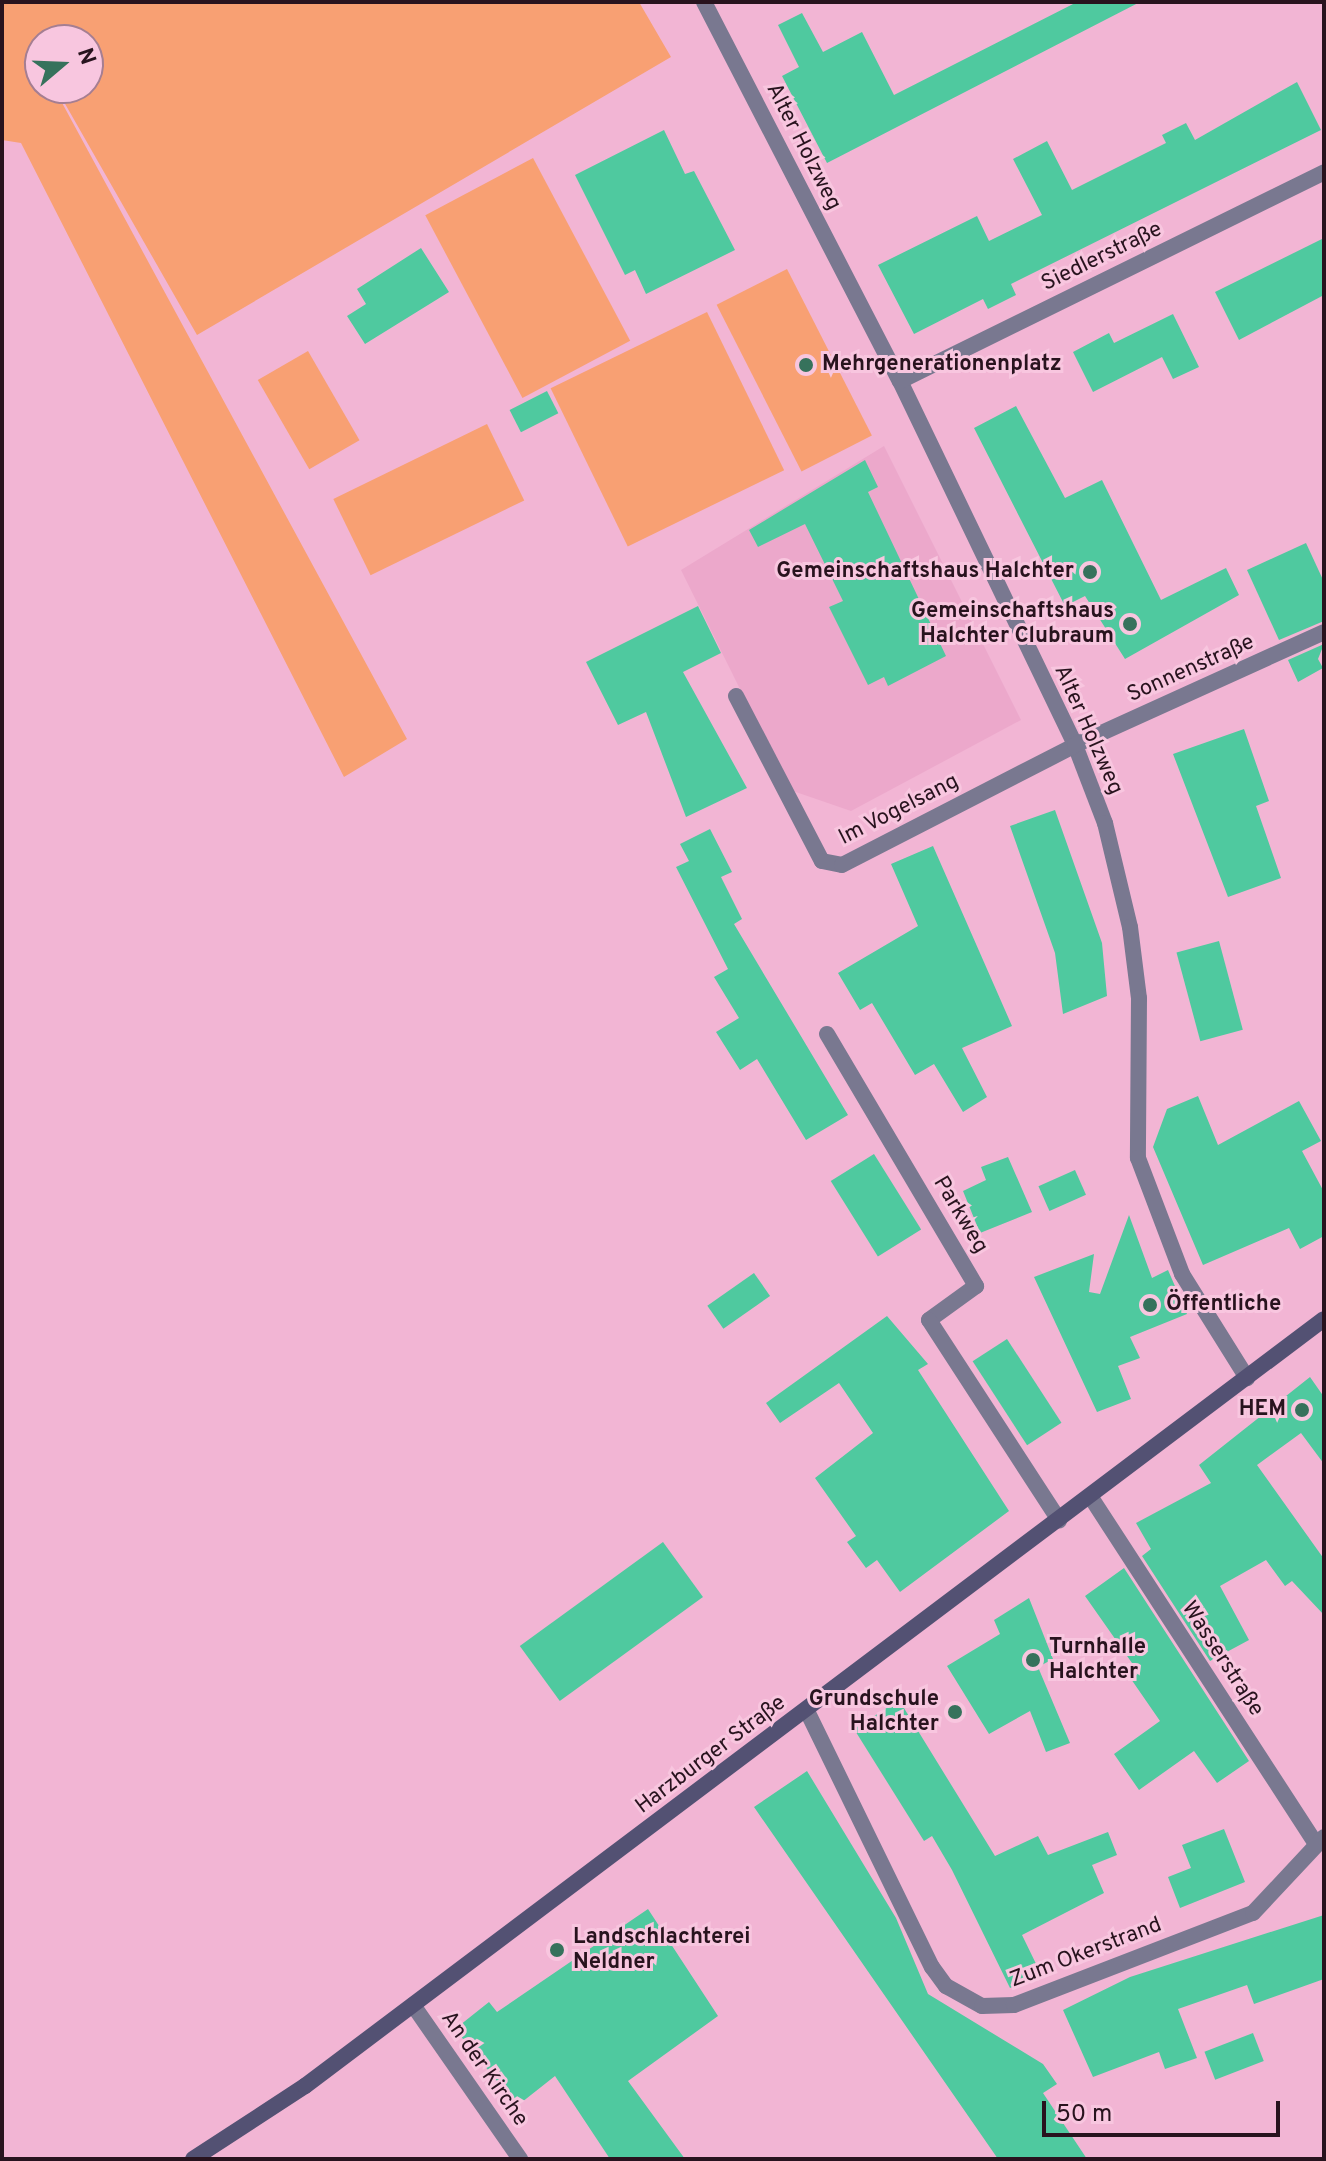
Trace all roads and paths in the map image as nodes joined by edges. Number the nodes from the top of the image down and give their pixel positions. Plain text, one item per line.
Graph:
1 (704, 2) edge
2 (1324, 172) edge
3 (900, 381) junction
4 (1324, 632) edge
5 (736, 696) dead end
6 (1075, 745) junction
7 (827, 1034) dead end
8 (1324, 1319) edge
9 (1247, 1378) junction
10 (1092, 1499) junction
11 (1059, 1520) junction
12 (807, 1711) junction
13 (1320, 1840) edge
14 (413, 2005) junction
15 (193, 2159) edge
16 (520, 2159) edge

1 - 3 street, Alter Holzweg
2 - 3 street, Siedlerstraße
3 - 6 street, Alter Holzweg
4 - 6 street, Sonnenstraße
5 - 6 street, Im Vogelsang
6 - 9 street, Alter Holzweg
7 - 11 street, Parkweg
8 - 9 main road, Harzburger Straße
9 - 10 main road, Harzburger Straße
10 - 11 main road, Harzburger Straße
10 - 13 street, Wasserstraße
11 - 12 main road, Harzburger Straße
12 - 13 street, Zum Okerstrand
12 - 14 main road, Harzburger Straße
14 - 15 main road, Harzburger Straße
14 - 16 street, An der Kirche

